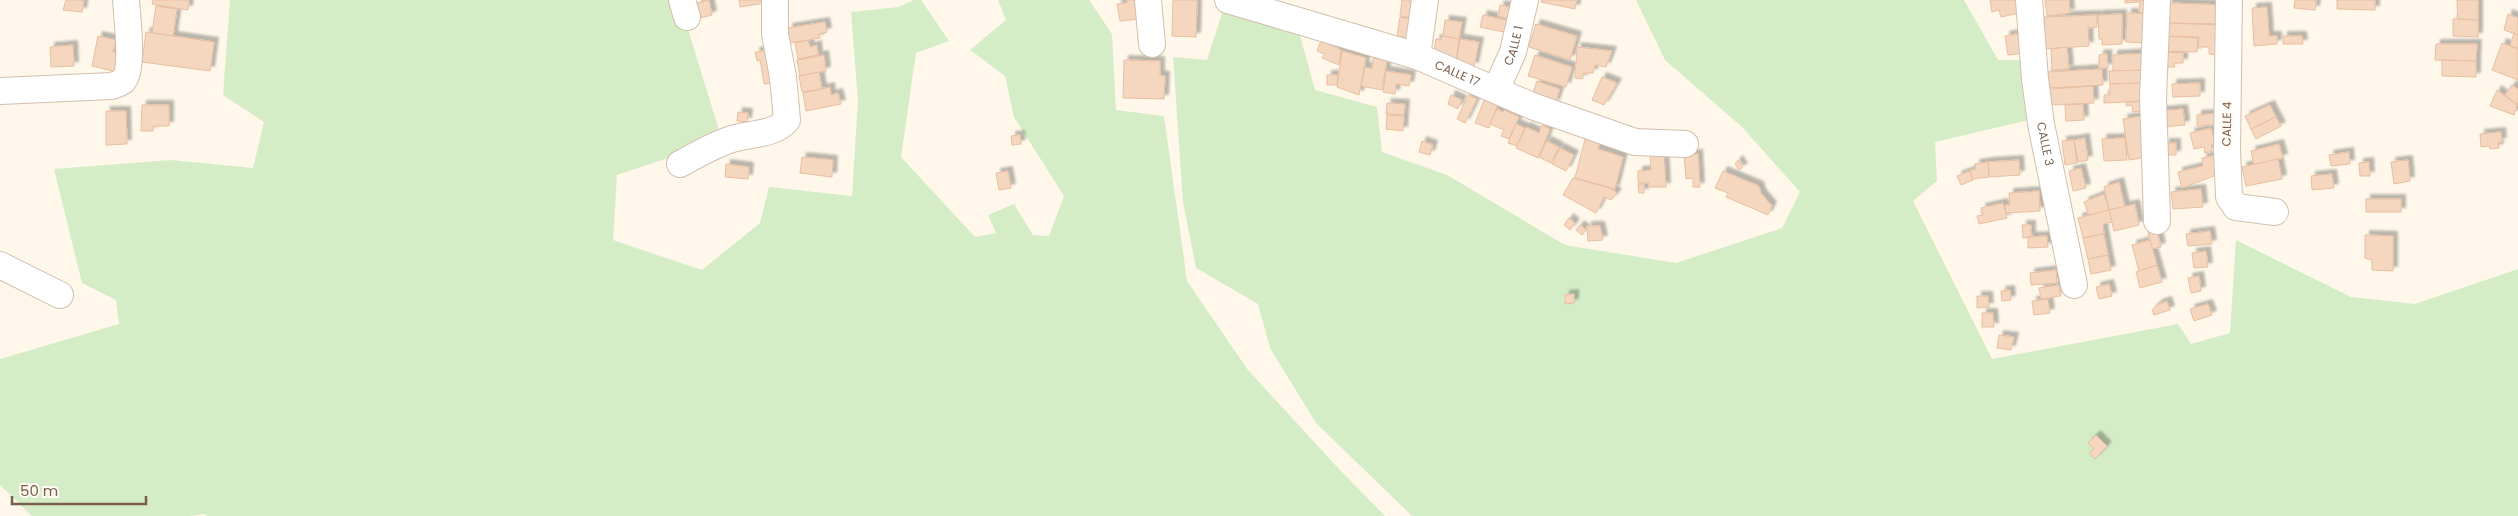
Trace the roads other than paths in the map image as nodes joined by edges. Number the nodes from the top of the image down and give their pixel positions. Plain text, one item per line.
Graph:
1 (126, 0) edge
2 (775, 0) edge
3 (1148, 0) edge
4 (1228, 0) edge
5 (1425, 0) edge
6 (1525, 0) edge
7 (2029, 0) edge
8 (2157, 0) edge
9 (2229, 0) edge
10 (1152, 44) dead end
11 (1417, 56) junction
12 (1496, 90) junction
13 (0, 92) edge
14 (1685, 144) dead end
15 (680, 164) dead end
16 (2275, 212) dead end
17 (2157, 221) dead end
18 (0, 266) edge
19 (2074, 285) dead end
20 (60, 295) dead end

1 - 13 street
2 - 15 street
3 - 10 street
4 - 11 street, CALLE 17
5 - 11 street
6 - 12 street, CALLE 1
7 - 19 street, CALLE 3
8 - 17 street
9 - 16 street, CALLE 4
11 - 12 street, CALLE 17
12 - 14 street, CALLE 17
18 - 20 street

